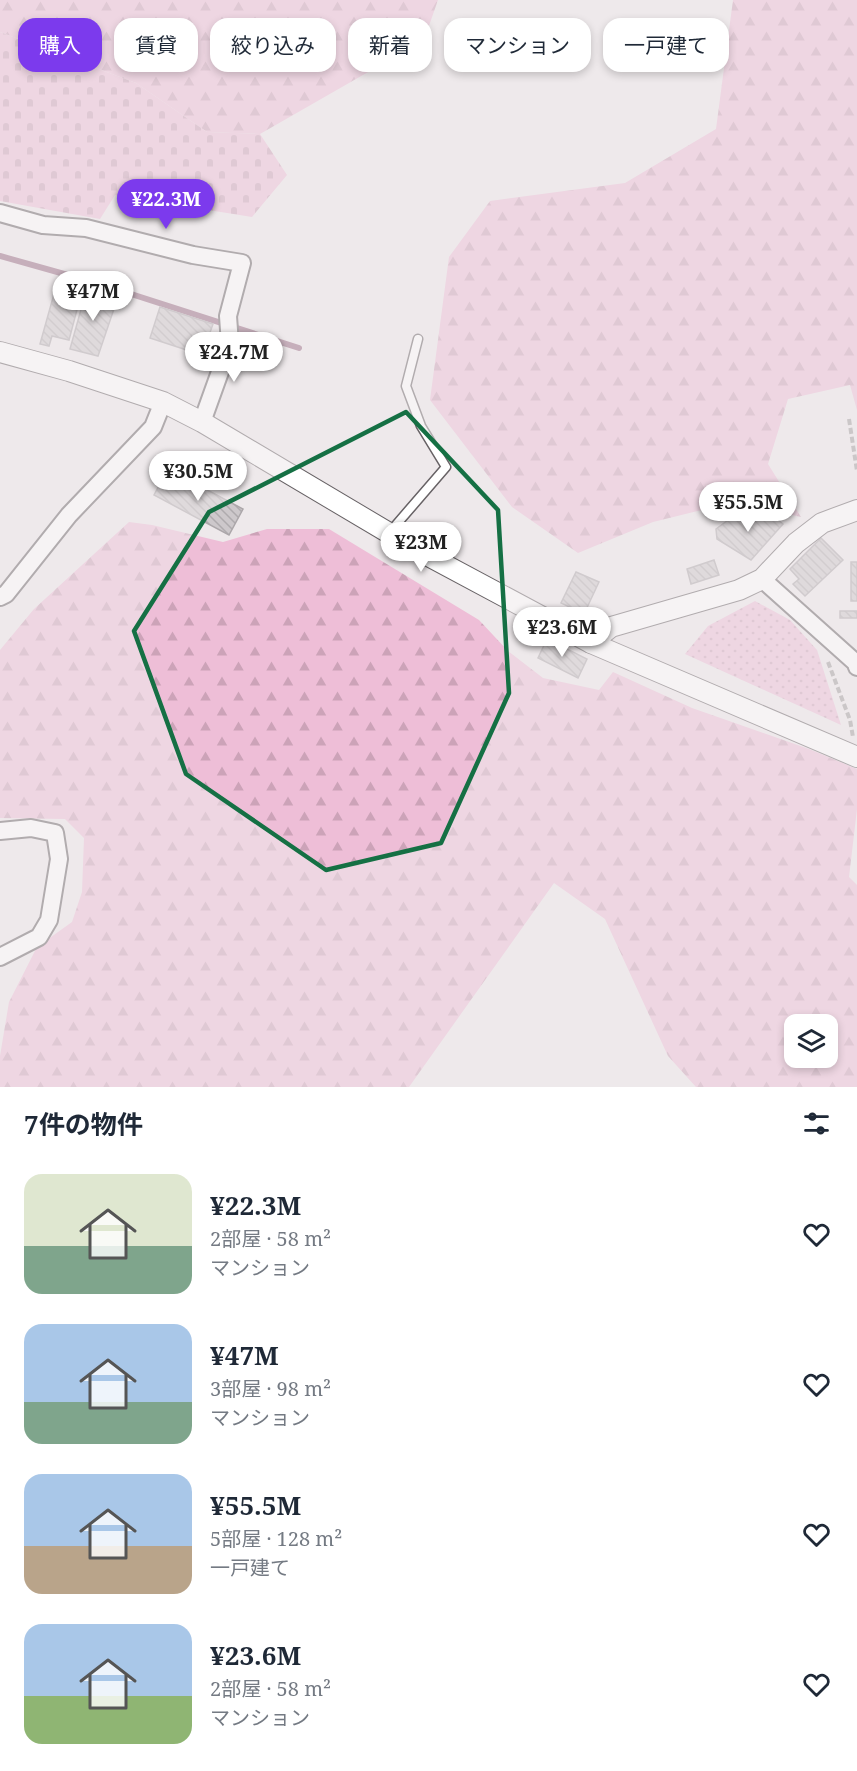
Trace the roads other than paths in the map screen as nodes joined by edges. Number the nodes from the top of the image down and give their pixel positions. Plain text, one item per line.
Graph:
1 (0, 213) edge
2 (418, 339) dead end
3 (0, 352) edge
4 (163, 402) junction
5 (202, 422) junction
6 (857, 510) edge
7 (389, 534) junction
8 (762, 579) junction
9 (0, 597) edge
10 (591, 643) junction
11 (857, 667) edge
12 (856, 749) edge
13 (0, 831) edge
14 (0, 957) edge

1 - 5 street
2 - 7 lane
3 - 4 street
4 - 5 street
4 - 9 street
5 - 7 street
6 - 8 street
7 - 10 street
8 - 10 street
8 - 11 street
10 - 12 street
13 - 14 street

